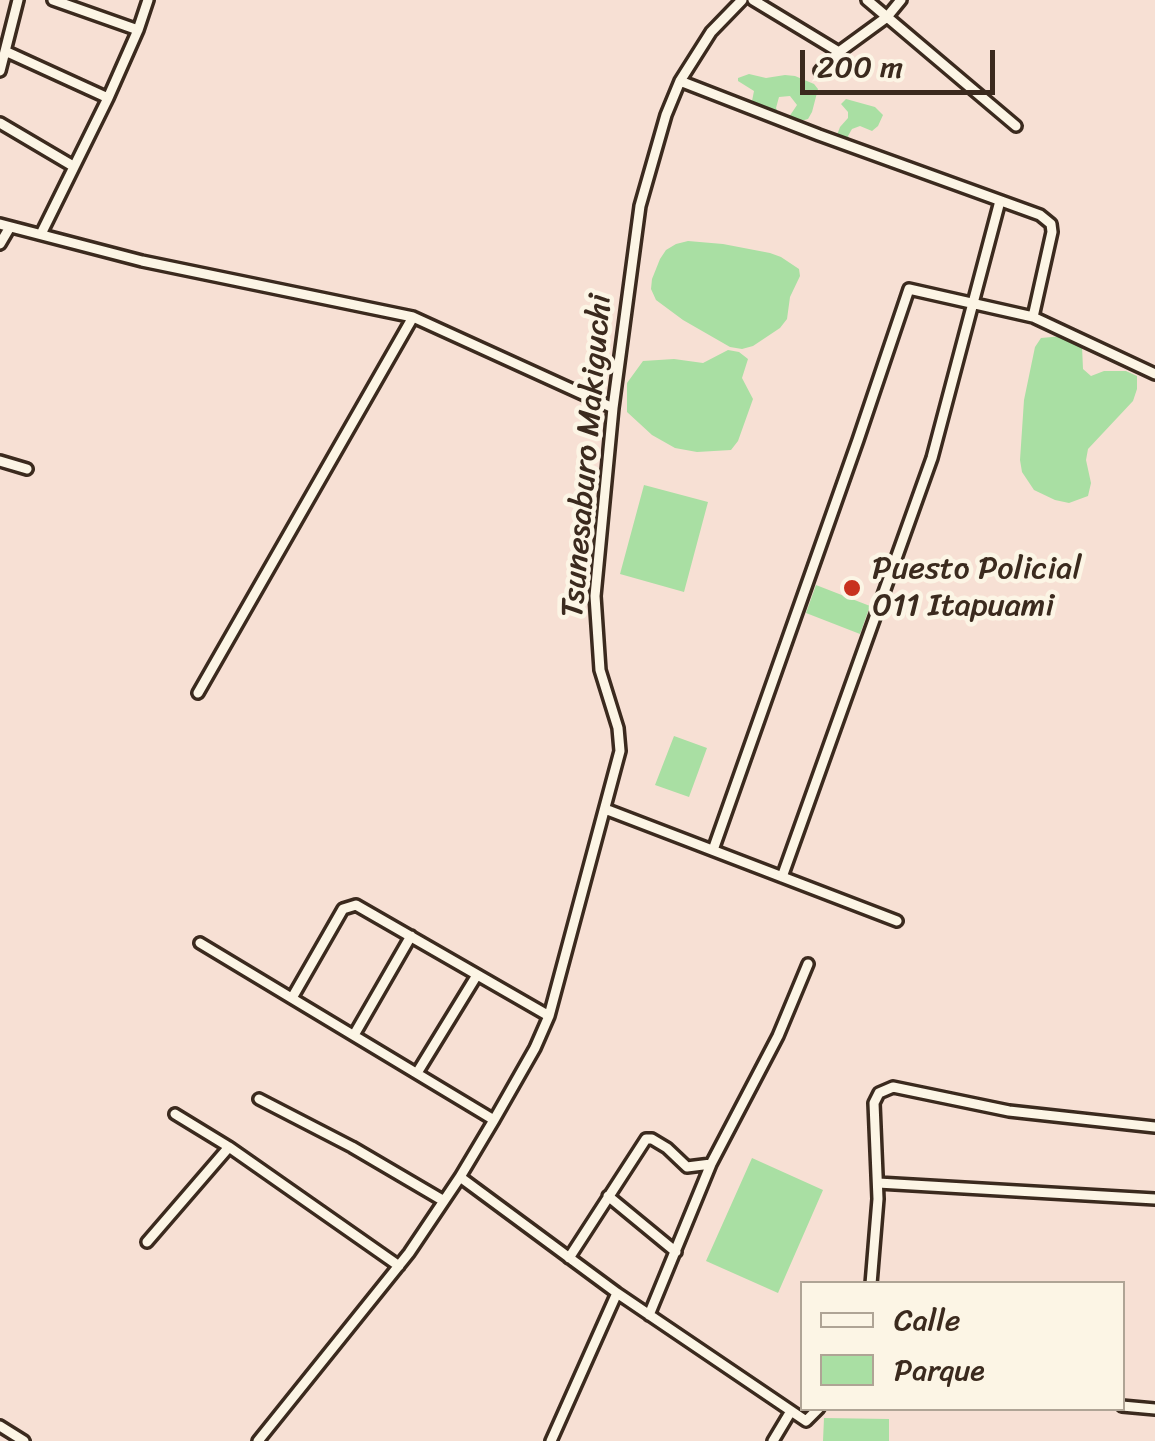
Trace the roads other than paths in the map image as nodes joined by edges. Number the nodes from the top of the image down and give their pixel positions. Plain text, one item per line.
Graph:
1 (18, 0) edge
2 (53, 0) edge
3 (148, 0) edge
4 (742, 0) edge
5 (753, 0) edge
6 (867, 0) edge
7 (901, 0) edge
8 (887, 17) junction
9 (138, 30) junction
10 (5, 51) junction
11 (839, 52) junction
12 (0, 71) edge
13 (820, 71) dead end
14 (680, 81) junction
15 (108, 98) junction
16 (0, 123) edge
17 (1016, 126) dead end
18 (73, 166) junction
19 (1000, 202) junction
20 (5, 226) edge
21 (41, 234) junction
22 (0, 244) edge
23 (972, 304) junction
24 (413, 317) junction
25 (1032, 317) junction
26 (1155, 374) edge
27 (613, 408) junction
28 (0, 461) edge
29 (28, 470) dead end
30 (198, 692) dead end
31 (605, 809) junction
32 (713, 850) junction
33 (782, 878) junction
34 (897, 921) dead end
35 (411, 936) junction
36 (200, 943) dead end
37 (808, 964) dead end
38 (477, 974) junction
39 (292, 998) junction
40 (549, 1016) junction
41 (354, 1036) junction
42 (417, 1073) junction
43 (259, 1099) dead end
44 (175, 1114) dead end
45 (494, 1120) junction
46 (1155, 1128) edge
47 (229, 1147) junction
48 (711, 1164) junction
49 (460, 1177) junction
50 (878, 1183) junction
51 (608, 1196) junction
52 (1155, 1200) edge
53 (444, 1201) junction
54 (147, 1242) dead end
55 (676, 1252) junction
56 (568, 1258) junction
57 (399, 1266) junction
58 (871, 1281) edge
59 (617, 1292) junction
60 (649, 1315) junction
61 (1125, 1406) edge
62 (1155, 1408) edge
63 (817, 1411) edge
64 (792, 1412) junction
65 (2, 1431) edge
66 (24, 1441) edge
67 (258, 1441) edge
68 (551, 1441) edge
69 (773, 1441) edge

1 - 10 street
2 - 9 street
3 - 9 street
4 - 14 street, Tsunesaburo Makiguchi
5 - 11 street
6 - 8 street
7 - 8 street
8 - 11 street
8 - 17 street
9 - 15 street
10 - 12 street
10 - 15 street
11 - 13 street
14 - 19 street
14 - 27 street, Tsunesaburo Makiguchi
15 - 18 street
16 - 18 street
18 - 21 street
19 - 23 street
19 - 25 street
20 - 21 street
20 - 22 street
21 - 24 street
23 - 25 street
23 - 32 street
23 - 33 street
24 - 27 street
24 - 30 street
25 - 26 street
27 - 31 street, Tsunesaburo Makiguchi
28 - 29 street
31 - 32 street
31 - 40 street, Tsunesaburo Makiguchi
32 - 33 street
33 - 34 street
35 - 38 street
35 - 39 street
35 - 41 street
36 - 39 street
37 - 48 street
38 - 40 street
38 - 42 street
39 - 41 street
40 - 45 street, Tsunesaburo Makiguchi
41 - 42 street
42 - 45 street
43 - 53 street
44 - 47 street
45 - 49 street, Tsunesaburo Makiguchi
46 - 50 street
47 - 54 street
47 - 57 street
48 - 51 street
48 - 55 street
49 - 53 street, Tsunesaburo Makiguchi
49 - 56 street
50 - 52 street
50 - 58 street
51 - 55 street
51 - 56 street
53 - 57 street, Tsunesaburo Makiguchi
55 - 60 street
56 - 59 street
57 - 67 street, Tsunesaburo Makiguchi
59 - 60 street
59 - 68 street
60 - 64 street
61 - 62 street
63 - 64 street
64 - 69 street
65 - 66 street

